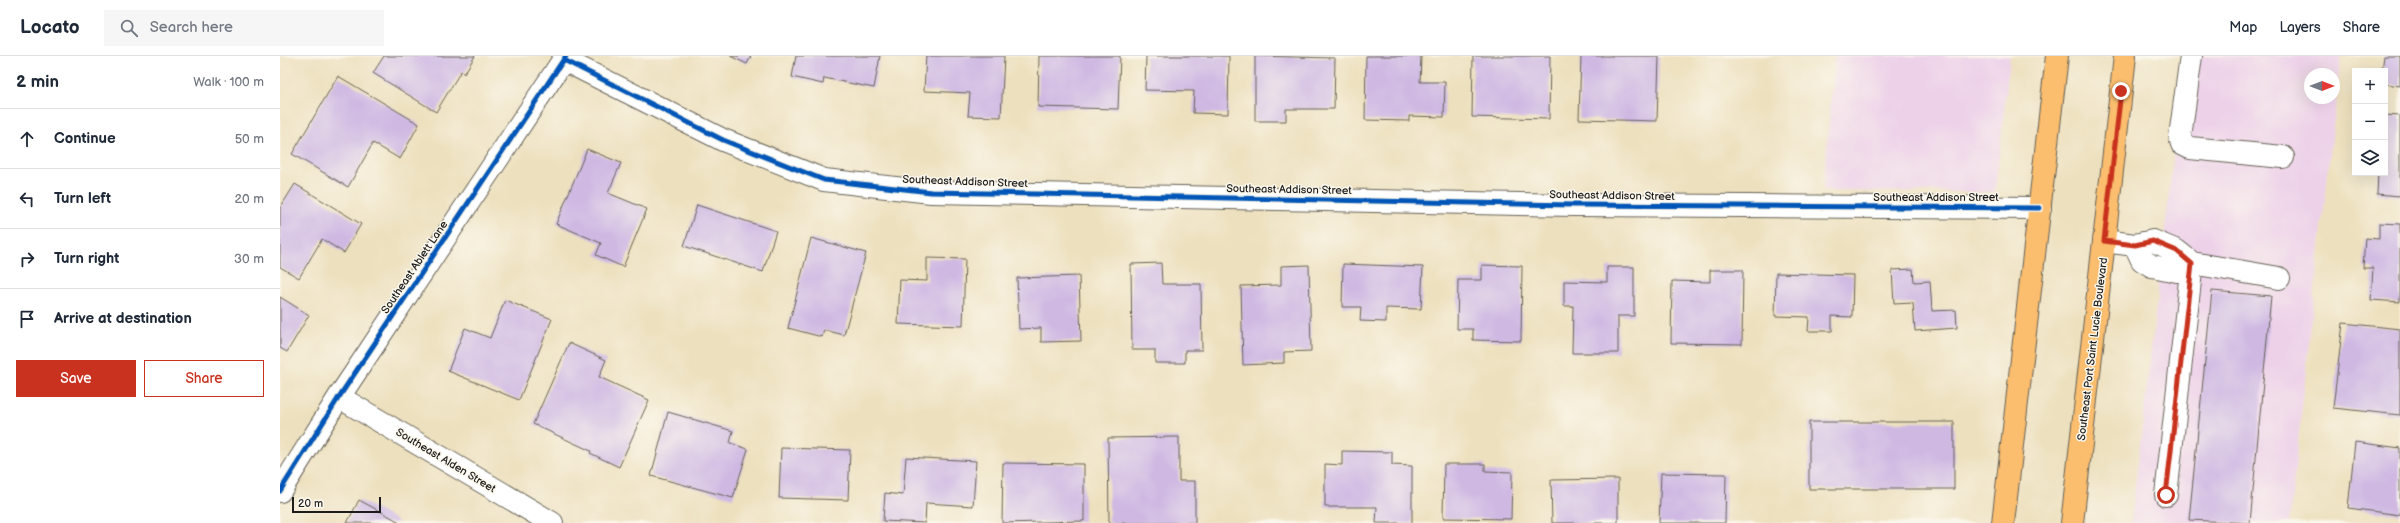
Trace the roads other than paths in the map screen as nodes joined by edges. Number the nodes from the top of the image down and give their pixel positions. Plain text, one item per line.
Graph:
1 (2057, 56) edge
2 (2125, 56) edge
3 (2191, 56) edge
4 (565, 58) edge
5 (2283, 157) dead end
6 (2040, 208) junction
7 (2104, 241) junction
8 (2192, 264) junction
9 (2279, 278) dead end
10 (339, 397) junction
11 (280, 491) edge
12 (2166, 495) dead end
13 (552, 523) edge
14 (2004, 523) edge
15 (2072, 523) edge

1 - 6 main road
2 - 7 main road, Southeast Port Saint Lucie Boulevard
3 - 5 street
4 - 6 street, Southeast Addison Street
4 - 10 street, Southeast Ablett Lane
6 - 14 main road
7 - 8 street
7 - 15 main road, Southeast Port Saint Lucie Boulevard
8 - 9 street
8 - 12 street
10 - 11 street, Southeast Ablett Lane
10 - 13 street, Southeast Alden Street

